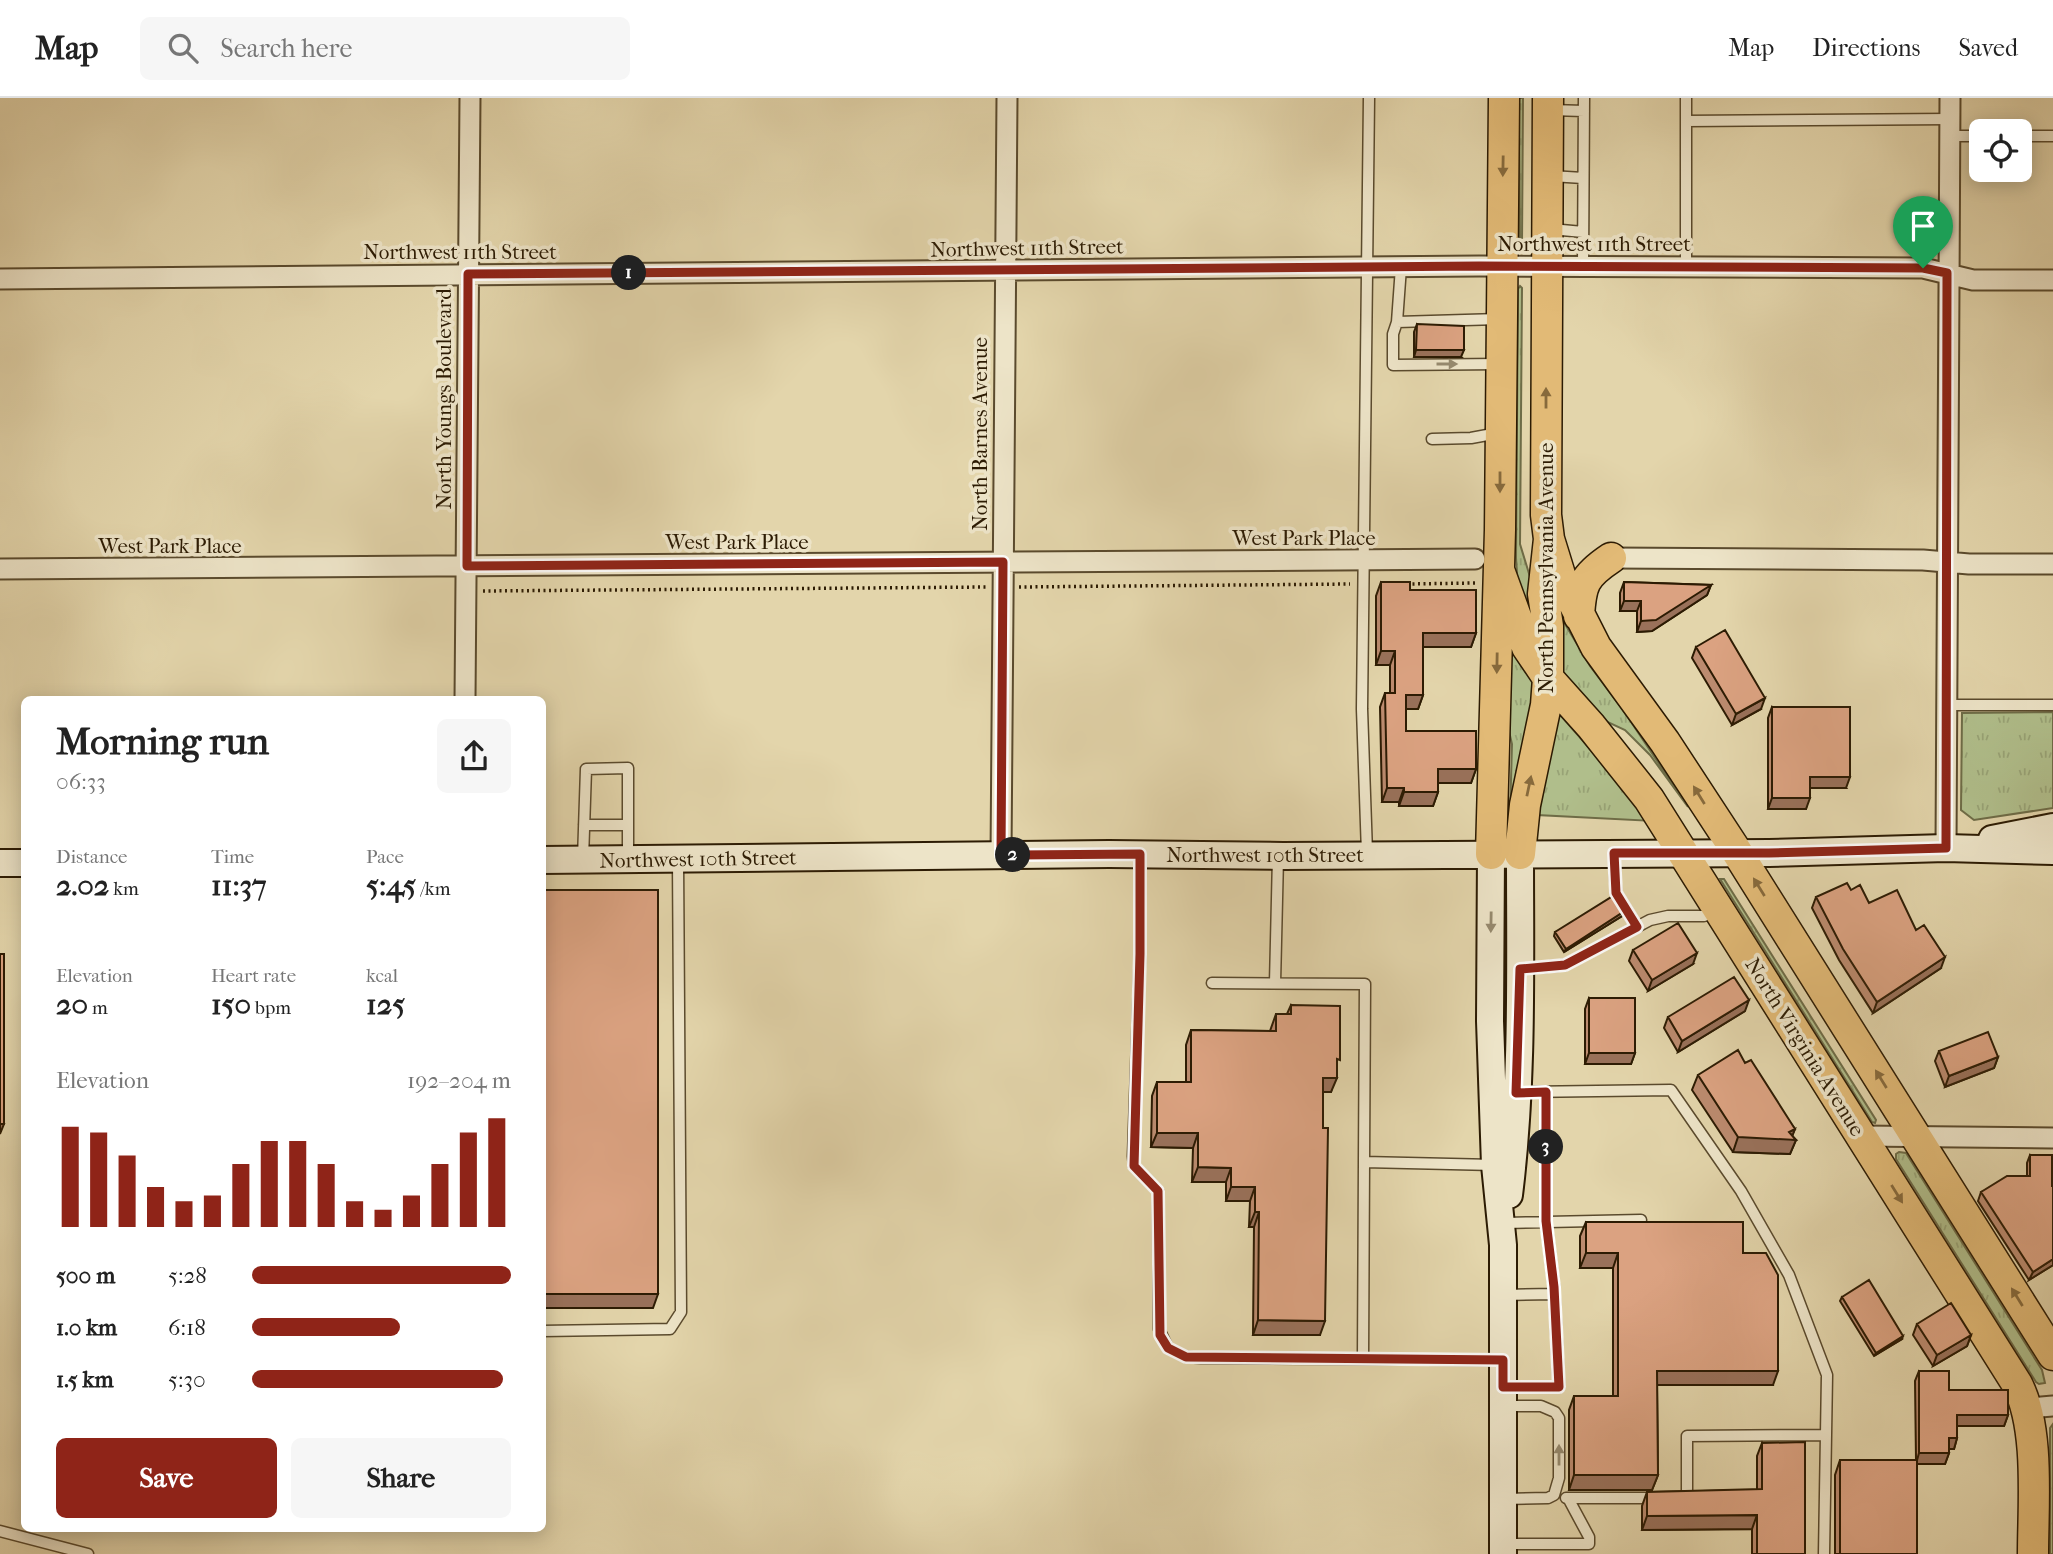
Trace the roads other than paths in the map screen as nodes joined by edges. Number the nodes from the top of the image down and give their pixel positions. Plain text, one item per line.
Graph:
1 (470, 98) edge
2 (1007, 98) edge
3 (1369, 98) edge
4 (1504, 98) edge
5 (1584, 98) edge
6 (1686, 98) edge
7 (1950, 98) edge
8 (1548, 104) edge
9 (1584, 111) junction
10 (1686, 121) junction
11 (1950, 128) junction
12 (1969, 133) edge
13 (2032, 136) edge
14 (2053, 136) edge
15 (1547, 176) junction
16 (1583, 178) junction
17 (1547, 229) junction
18 (1583, 232) junction
19 (1547, 266) junction
20 (1583, 266) junction
21 (1368, 267) junction
22 (1401, 267) junction
23 (1501, 267) junction
24 (1686, 267) junction
25 (1006, 271) junction
26 (1947, 273) junction
27 (468, 274) junction
28 (0, 279) edge
29 (2053, 280) edge
30 (1501, 319) junction
31 (1397, 322) junction
32 (1500, 364) junction
33 (1500, 433) junction
34 (1432, 439) dead end
35 (1549, 539) junction
36 (1611, 558) junction
37 (1364, 560) junction
38 (1003, 562) junction
39 (1947, 562) junction
40 (2053, 564) edge
41 (467, 566) junction
42 (0, 569) edge
43 (1491, 575) junction
44 (1579, 616) junction
45 (1548, 678) junction
46 (465, 696) edge
47 (1946, 705) junction
48 (2053, 705) edge
49 (584, 825) junction
50 (628, 825) junction
51 (2053, 827) edge
52 (1946, 848) junction
53 (2053, 851) edge
54 (1684, 852) junction
55 (1737, 852) junction
56 (1614, 853) junction
57 (1140, 854) junction
58 (1506, 854) junction
59 (1001, 855) junction
60 (1278, 856) junction
61 (1367, 856) junction
62 (678, 859) junction
63 (546, 860) edge
64 (583, 860) junction
65 (628, 860) junction
66 (0, 863) edge
67 (21, 863) edge
68 (1719, 910) junction
69 (1637, 927) junction
70 (1520, 969) junction
71 (1212, 983) dead end
72 (1275, 983) junction
73 (1546, 1092) junction
74 (1516, 1093) junction
75 (1861, 1136) junction
76 (1917, 1137) junction
77 (2053, 1138) edge
78 (1364, 1162) junction
79 (1495, 1165) junction
80 (1642, 1220) edge
81 (1546, 1221) junction
82 (1505, 1234) junction
83 (1554, 1294) junction
84 (1503, 1295) junction
85 (546, 1331) edge
86 (2053, 1355) edge
87 (1363, 1359) junction
88 (1503, 1360) junction
89 (1503, 1397) junction
90 (2040, 1407) edge
91 (1826, 1435) junction
92 (1548, 1498) junction
93 (1568, 1498) junction
94 (1503, 1499) junction
95 (1660, 1499) edge
96 (1674, 1499) edge
97 (0, 1531) edge
98 (1503, 1549) edge
99 (88, 1554) edge
100 (1824, 1554) edge
101 (2032, 1554) edge

1 - 27 street, North Youngs Boulevard
2 - 25 street, North Barnes Avenue
3 - 21 lane
4 -> 23 main road
5 - 9 lane
6 - 10 lane
7 - 11 street
8 - 9 lane
8 - 15 main road, North Pennsylvania Avenue
9 - 16 lane
10 - 11 lane
10 - 24 lane
11 - 12 lane
11 - 26 street
13 - 14 lane
15 - 16 lane
15 - 17 main road, North Pennsylvania Avenue
16 - 18 lane
17 - 18 lane
17 - 19 main road, North Pennsylvania Avenue
18 - 20 lane
19 - 20 street, Northwest 11th Street
19 - 23 street, Northwest 11th Street
35 -> 19 main road, North Pennsylvania Avenue
20 - 24 street, Northwest 11th Street
21 - 22 street, Northwest 11th Street
21 - 25 street, Northwest 11th Street
21 - 37 lane
22 - 23 street, Northwest 11th Street
22 - 31 lane
23 - 30 main road
24 - 26 street, Northwest 11th Street
25 - 27 street, Northwest 11th Street
25 - 38 street, North Barnes Avenue
26 - 29 street, Northwest 11th Street
26 - 39 street
27 - 28 street, Northwest 11th Street
27 - 41 street, North Youngs Boulevard
30 - 31 lane
30 - 32 main road
31 -> 32 lane
32 - 33 main road
33 - 34 lane
33 -> 43 main road
35 - 36 main road
35 - 44 main road
35 - 45 main road, North Pennsylvania Avenue
36 - 39 street
36 - 44 main road
37 - 38 street, West Park Place
37 - 43 street, West Park Place
37 - 61 lane
38 - 41 street, West Park Place
38 - 59 street, North Barnes Avenue
39 - 40 street
39 - 47 street
41 - 42 street, West Park Place
41 - 46 street, North Youngs Boulevard
43 - 45 main road, North Virginia Avenue
43 -> 58 main road, North Pennsylvania Avenue
55 -> 44 main road
45 - 54 main road, North Virginia Avenue
58 -> 45 main road, North Pennsylvania Avenue
47 - 48 lane
47 - 52 street
49 - 50 lane
49 - 50 lane
49 - 64 lane
50 - 65 lane
51 - 52 main road, Northwest 10th Street
52 - 53 main road, Northwest 10th Street
52 - 55 main road, Northwest 10th Street
54 - 55 main road, Northwest 10th Street
54 - 56 main road, Northwest 10th Street
54 - 68 main road, North Virginia Avenue
76 -> 55 main road
56 - 58 main road, Northwest 10th Street
56 - 69 lane
57 - 59 main road, Northwest 10th Street
57 - 60 main road, Northwest 10th Street
57 - 87 lane
58 - 61 main road, Northwest 10th Street
58 - 70 main road, North Pennsylvania Avenue
58 -> 79 main road, North Pennsylvania Avenue
59 - 62 main road, Northwest 10th Street
60 - 61 main road, Northwest 10th Street
60 - 72 lane
62 - 65 main road, Northwest 10th Street
62 - 85 lane
63 - 64 main road, Northwest 10th Street
64 - 65 main road, Northwest 10th Street
66 - 67 main road
68 - 69 lane
68 - 75 main road, North Virginia Avenue
69 - 70 lane
70 - 74 main road, North Pennsylvania Avenue
71 - 72 lane
72 - 78 lane
73 - 74 lane
73 - 81 lane
73 - 91 lane
74 - 82 main road, North Pennsylvania Avenue
75 - 76 street
75 -> 90 main road, North Virginia Avenue
76 - 77 street
86 -> 76 main road
78 - 79 lane
78 - 87 lane
79 - 82 main road, North Pennsylvania Avenue
80 - 81 lane
81 - 82 lane
81 - 83 lane
82 - 84 main road, North Pennsylvania Avenue
83 - 84 lane
83 - 89 lane
84 - 88 main road, North Pennsylvania Avenue
87 - 88 lane
88 - 89 main road, North Pennsylvania Avenue
92 -> 89 lane
89 - 94 main road, North Pennsylvania Avenue
90 - 101 main road, North Virginia Avenue
91 - 96 lane
91 - 100 lane
92 - 93 lane
92 - 94 lane
93 - 95 lane
93 - 98 lane
94 - 98 main road, North Pennsylvania Avenue
97 - 99 lane

